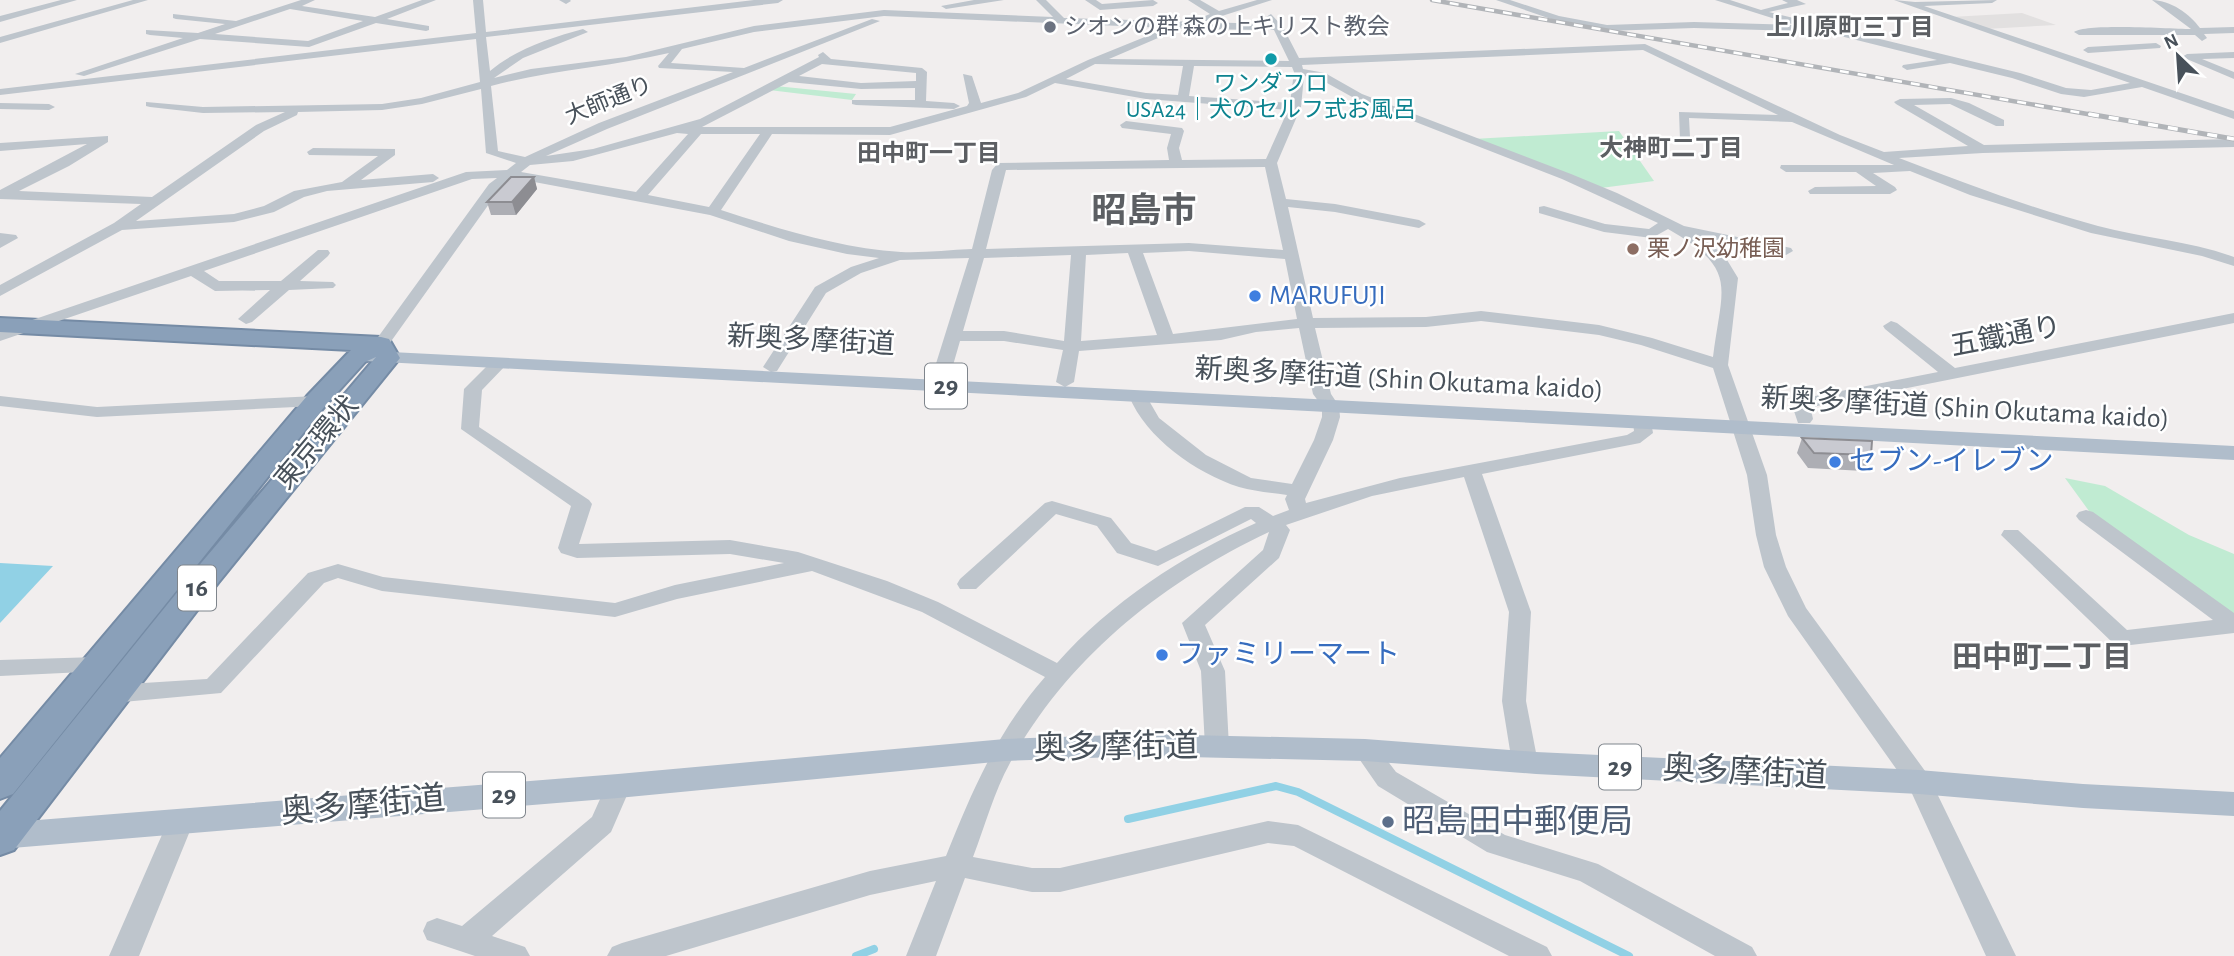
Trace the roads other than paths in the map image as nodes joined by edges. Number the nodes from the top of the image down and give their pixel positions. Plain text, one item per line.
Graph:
1 (72, 0) edge
2 (143, 0) edge
3 (310, 0) edge
4 (431, 0) edge
5 (478, 0) edge
6 (778, 0) edge
7 (999, 0) edge
8 (1041, 0) edge
9 (1090, 0) edge
10 (1193, 0) edge
11 (1501, 0) edge
12 (1720, 0) edge
13 (1787, 0) edge
14 (1992, 0) edge
15 (2157, 0) edge
16 (1262, 1) edge
17 (1134, 2) edge
18 (1903, 2) edge
19 (651, 3) dead end
20 (1153, 3) dead end
21 (920, 4) dead end
22 (289, 7) junction
23 (1760, 11) junction
24 (900, 12) junction
25 (1219, 15) junction
26 (176, 16) dead end
27 (0, 19) edge
28 (622, 19) junction
29 (375, 20) junction
30 (1062, 21) junction
31 (240, 22) junction
32 (1183, 26) junction
33 (1278, 27) junction
34 (2066, 27) dead end
35 (426, 28) dead end
36 (1814, 29) junction
37 (0, 30) edge
38 (1587, 30) dead end
39 (2234, 30) edge
40 (31, 31) junction
41 (150, 32) dead end
42 (2080, 32) junction
43 (2199, 33) junction
44 (335, 35) junction
45 (481, 35) junction
46 (198, 36) junction
47 (0, 40) edge
48 (379, 40) dead end
49 (2157, 46) dead end
50 (679, 47) junction
51 (1645, 47) junction
52 (2122, 48) junction
53 (2088, 50) dead end
54 (784, 55) junction
55 (2234, 55) edge
56 (2201, 57) junction
57 (820, 61) junction
58 (1957, 61) junction
59 (1092, 62) junction
60 (1189, 64) junction
61 (1297, 66) junction
62 (1907, 67) dead end
63 (747, 69) junction
64 (967, 76) dead end
65 (2234, 76) edge
66 (785, 78) junction
67 (1055, 80) junction
68 (487, 81) junction
69 (2143, 84) junction
70 (922, 85) junction
71 (36, 88) junction
72 (0, 92) edge
73 (1183, 99) junction
74 (856, 102) dead end
75 (150, 104) dead end
76 (920, 104) junction
77 (0, 106) edge
78 (49, 107) dead end
79 (1295, 107) junction
80 (972, 108) junction
81 (301, 110) junction
82 (2234, 115) edge
83 (1794, 119) junction
84 (2000, 123) dead end
85 (1126, 125) dead end
86 (679, 130) junction
87 (698, 130) junction
88 (769, 130) junction
89 (890, 131) junction
90 (915, 133) dead end
91 (1684, 137) dead end
92 (2234, 143) edge
93 (0, 147) edge
94 (1983, 149) junction
95 (313, 152) dead end
96 (1879, 156) junction
97 (528, 160) junction
98 (1271, 163) junction
99 (1175, 164) junction
100 (1786, 168) dead end
101 (1913, 169) junction
102 (1860, 170) junction
103 (509, 174) junction
104 (471, 175) junction
105 (347, 184) junction
106 (1815, 191) dead end
107 (1, 194) edge
108 (638, 198) junction
109 (154, 201) junction
110 (1278, 202) junction
111 (1544, 210) dead end
112 (713, 212) junction
113 (1419, 224) dead end
114 (119, 226) junction
115 (1671, 226) junction
116 (0, 237) edge
117 (0, 244) edge
118 (1134, 248) junction
119 (1079, 249) junction
120 (1786, 251) dead end
121 (323, 253) dead end
122 (978, 254) junction
123 (1292, 255) junction
124 (902, 256) junction
125 (2234, 261) edge
126 (192, 269) junction
127 (328, 285) dead end
128 (284, 286) junction
129 (0, 291) edge
130 (2234, 318) edge
131 (246, 319) dead end
132 (1307, 323) junction
133 (0, 325) edge
134 (1891, 326) dead end
135 (26, 327) junction
136 (954, 336) junction
137 (0, 338) edge
138 (1167, 340) junction
139 (1072, 347) junction
140 (375, 353) junction
141 (499, 364) junction
142 (1720, 365) junction
143 (561, 366) joint
144 (771, 367) junction
145 (1952, 374) junction
146 (940, 381) junction
147 (1065, 382) junction
148 (1138, 396) junction
149 (1326, 400) junction
150 (0, 401) edge
151 (316, 401) junction
152 (1804, 419) junction
153 (1739, 421) junction
154 (1642, 422) junction
155 (2234, 442) edge
156 (2234, 453) edge
157 (1471, 469) junction
158 (1298, 491) junction
159 (1300, 512) junction
160 (2086, 516) dead end
161 (1273, 523) junction
162 (2011, 535) dead end
163 (814, 564) junction
164 (968, 584) dead end
165 (2234, 625) edge
166 (97, 665) junction
167 (0, 668) edge
168 (1060, 675) junction
169 (112, 694) junction
170 (1217, 747) junction
171 (1005, 750) junction
172 (1364, 750) junction
173 (1525, 763) junction
174 (1919, 782) junction
175 (0, 784) edge
176 (618, 786) junction
177 (2234, 804) edge
178 (181, 821) junction
179 (1, 837) edge
180 (956, 865) junction
181 (437, 931) dead end
182 (466, 940) junction
183 (124, 956) edge
184 (515, 956) edge
185 (622, 956) edge
186 (921, 956) edge
187 (1537, 956) edge
188 (1742, 956) edge
189 (2001, 956) edge

1 - 27 street
2 - 40 street
3 - 22 street
4 - 29 street
5 - 45 street
6 - 28 street
7 - 24 street
8 - 30 street
9 - 17 street
10 - 25 street
11 - 36 street
12 - 23 street
13 - 23 street
14 - 18 street
15 - 43 street
16 - 25 street
16 - 33 street
17 - 20 street
18 - 69 street
19 - 28 street
21 - 24 street, 大師通り
22 - 29 street
22 - 31 street
23 - 36 street
24 - 30 street
24 - 50 street
24 - 54 street, 大師通り
25 - 32 street
26 - 31 street
28 - 45 street
28 - 68 street
29 - 35 street
29 - 44 street
30 - 32 street
31 - 46 street
32 - 33 street
32 - 59 street
33 - 61 street
34 - 42 street
36 - 58 street
37 - 40 street
38 - 51 street
39 - 43 street
40 - 47 street
41 - 46 street
42 - 43 street
42 - 52 street
43 - 56 street
44 - 46 street
44 - 48 street
45 - 68 street
45 - 71 street
46 - 71 street
49 - 52 street
50 - 63 street
50 - 68 street
51 - 61 street
51 - 83 street
52 - 53 street
54 - 57 street
54 - 63 street, 大師通り
55 - 56 street
56 - 65 street
57 - 66 street
57 - 70 street
58 - 62 street
58 - 69 street
59 - 60 street
59 - 67 street
60 - 61 street
60 - 73 street
61 - 79 street
61 - 115 street
63 - 97 street, 大師通り
64 - 80 street
66 - 70 street
66 - 86 street
67 - 73 street
67 - 80 street
68 - 81 street
68 - 97 street
69 - 82 street
70 - 76 street
71 - 72 street
73 - 79 street
74 - 76 street
75 - 81 street
76 - 80 street
77 - 78 street
79 - 98 street
80 - 89 street
81 - 109 street
83 - 91 street
83 - 96 street
84 - 94 street
85 - 99 street
86 - 87 street
86 - 97 street
87 - 88 street
87 - 108 street
88 - 89 street
88 - 112 street
89 - 90 street
92 - 94 street
93 - 107 street
94 - 96 street
95 - 105 street
96 - 101 street
97 - 103 street, 大師通り
98 - 99 street
98 - 110 street
99 - 122 street
100 - 102 street
101 - 102 street
101 - 125 street
102 - 106 street
103 - 104 street
103 - 108 street
103 - 140 street, 大師通り
104 - 105 street
104 - 126 street
105 - 114 street
107 - 109 street
108 - 112 street
109 - 114 street
110 - 113 street
110 - 123 street
111 - 115 street
112 - 124 street
114 - 129 street
115 - 120 street
115 - 142 street
116 - 117 street
118 - 119 street
118 - 123 street
118 - 138 street
119 - 122 street
119 - 139 street
121 - 128 street
122 - 124 street
122 - 136 street
123 - 132 street
124 - 144 street
126 - 128 street
126 - 135 street
127 - 128 street
128 - 131 street
130 - 145 street, 五鐵通り
132 - 138 street
132 - 142 street
132 - 149 street
133 - 135 highway
134 - 145 street
135 - 137 street
135 - 140 highway
136 - 139 street
136 - 146 street
137 - 140 highway, 東京環状
138 - 139 street
139 - 147 street
140 - 141 main road, 29
140 - 144 main road, 新奥多摩街道 / 29
140 - 151 highway, 東京環状 / 16
140 - 169 highway, 東京環状 / 16
141 - 143 main road, 29
141 - 163 street
142 - 153 street
143 - 146 main road, 新奥多摩街道 (Shin Okutama kaido) / 29
144 - 146 main road, 新奥多摩街道 / 29
145 - 152 street, 五鐵通り
146 - 147 main road, 新奥多摩街道 / 29
146 - 148 main road, 新奥多摩街道 (Shin Okutama kaido) / 29
147 - 149 main road, 新奥多摩街道 / 29
148 - 149 main road, 新奥多摩街道 (Shin Okutama kaido) / 29
148 - 158 street
149 - 153 main road, 新奥多摩街道 (Shin Okutama kaido) / 29
149 - 154 main road, 新奥多摩街道 (Shin Okutama kaido) / 29
149 - 158 street
150 - 151 street
151 - 166 highway, 東京環状 / 16
152 - 153 main road, 新奥多摩街道 (Shin Okutama kaido) / 29
152 - 155 main road, 新奥多摩街道 (Shin Okutama kaido) / 29
153 - 154 main road, 新奥多摩街道 (Shin Okutama kaido) / 29
153 - 156 main road, 新奥多摩街道 (Shin Okutama kaido) / 29
153 - 174 street
154 - 157 street
157 - 159 street
157 - 173 street
158 - 159 street
159 - 161 street
160 - 165 street
161 - 164 street
161 - 168 street
161 - 170 street
162 - 165 street
163 - 168 street
163 - 169 street
166 - 167 street
166 - 175 highway, 東京環状 / 16
168 - 171 street
169 - 179 highway, 東京環状 / 16
170 - 171 main road, 奥多摩街道 / 29
170 - 172 main road, 奥多摩街道 / 29
171 - 176 main road, 奥多摩街道 / 29
171 - 180 street
172 - 173 main road, 奥多摩街道 / 29
172 - 188 street
173 - 174 main road, 奥多摩街道 / 29
174 - 177 main road, 奥多摩街道 / 29
174 - 189 street
176 - 178 main road, 奥多摩街道 / 29
176 - 182 street
178 - 179 main road, 奥多摩街道 / 29
178 - 183 street
180 - 185 street
180 - 186 street
180 - 187 street
181 - 182 street
182 - 184 street

